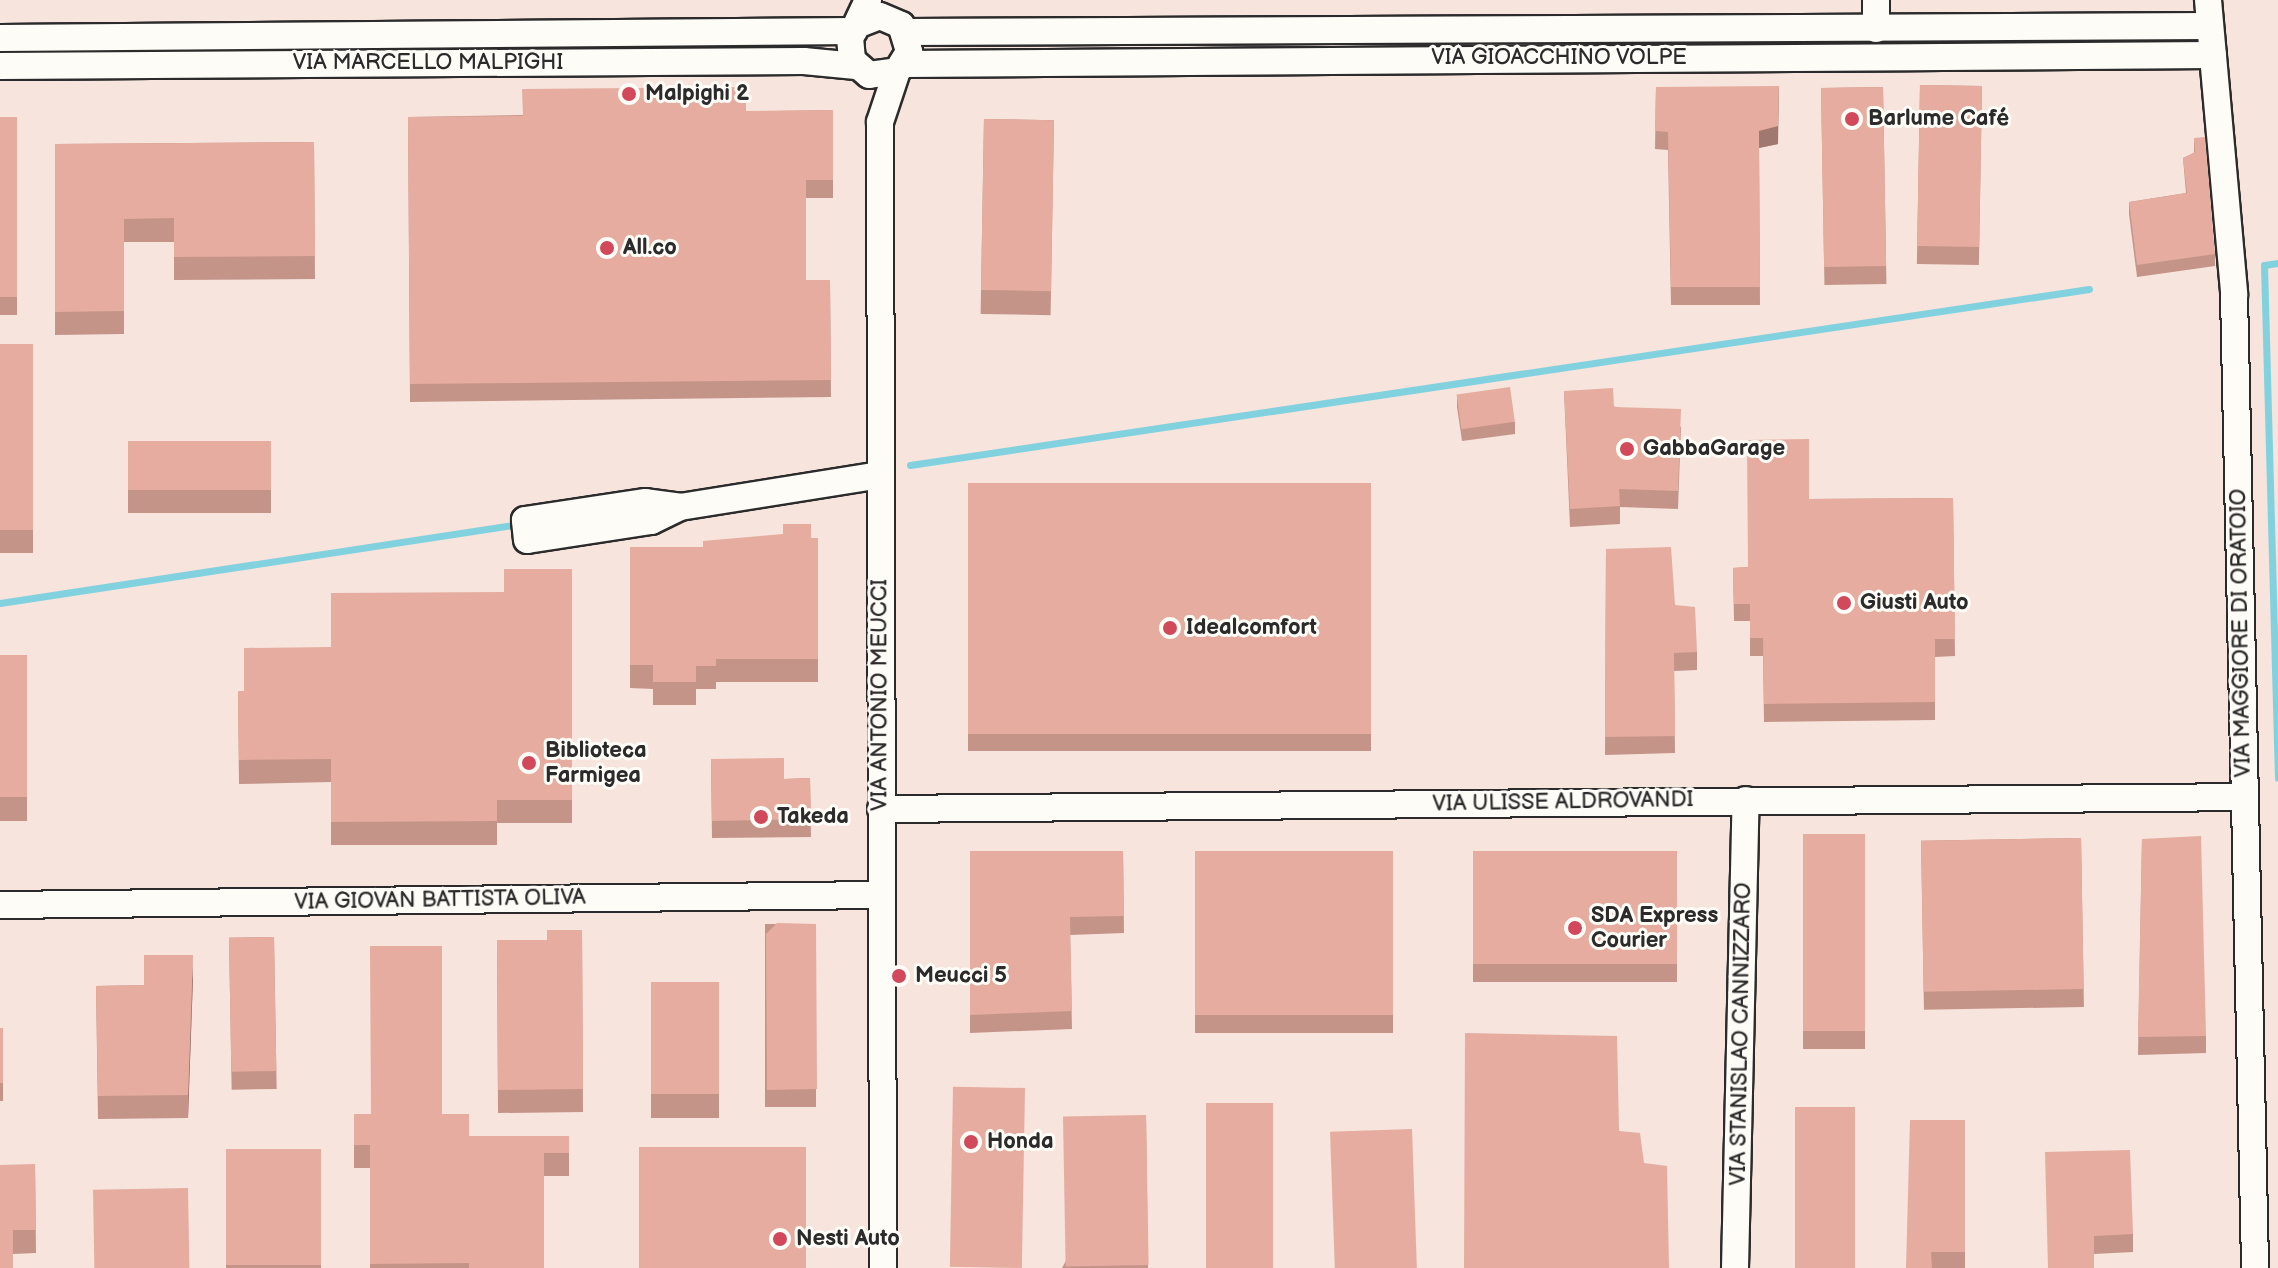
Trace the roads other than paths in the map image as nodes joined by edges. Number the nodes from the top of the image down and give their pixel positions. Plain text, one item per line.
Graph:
1 (1876, 0) edge
2 (2209, 13) edge
3 (860, 18) edge
4 (896, 18) edge
5 (1876, 29) junction
6 (0, 38) edge
7 (2213, 55) junction
8 (0, 66) edge
9 (858, 68) junction
10 (901, 68) junction
11 (880, 122) junction
12 (879, 475) junction
13 (680, 507) junction
14 (2245, 797) junction
15 (1746, 800) junction
16 (881, 809) junction
17 (881, 895) junction
18 (0, 905) edge
19 (883, 1268) edge
20 (1735, 1268) edge
21 (2255, 1268) edge

1 - 5 street
2 - 5 street, VIA GIOACCHINO VOLPE
2 - 7 street, VIA MAGGIORE DI ORATOIO
3 - 4 street
3 - 6 street, VIA MARCELLO MALPIGHI
3 - 9 street, VIA ANTONIO MEUCCI
4 - 5 street, VIA GIOACCHINO VOLPE
4 - 10 street, VIA ANTONIO MEUCCI
7 - 10 street, VIA GIOACCHINO VOLPE
7 - 14 street, VIA MAGGIORE DI ORATOIO
8 - 9 street, VIA MARCELLO MALPIGHI
9 - 10 street
9 - 11 street, VIA ANTONIO MEUCCI
10 - 11 street, VIA ANTONIO MEUCCI
11 - 12 street, VIA ANTONIO MEUCCI
12 - 13 street
12 - 16 street, VIA ANTONIO MEUCCI
13 - 13 street
14 - 15 street, VIA ULISSE ALDROVANDI
14 - 21 street, VIA MAGGIORE DI ORATOIO
15 - 16 street, VIA ULISSE ALDROVANDI
15 - 20 street, VIA STANISLAO CANNIZZARO
16 - 17 street, VIA ANTONIO MEUCCI
17 - 18 street, VIA GIOVAN BATTISTA OLIVA
17 - 19 street, VIA ANTONIO MEUCCI

